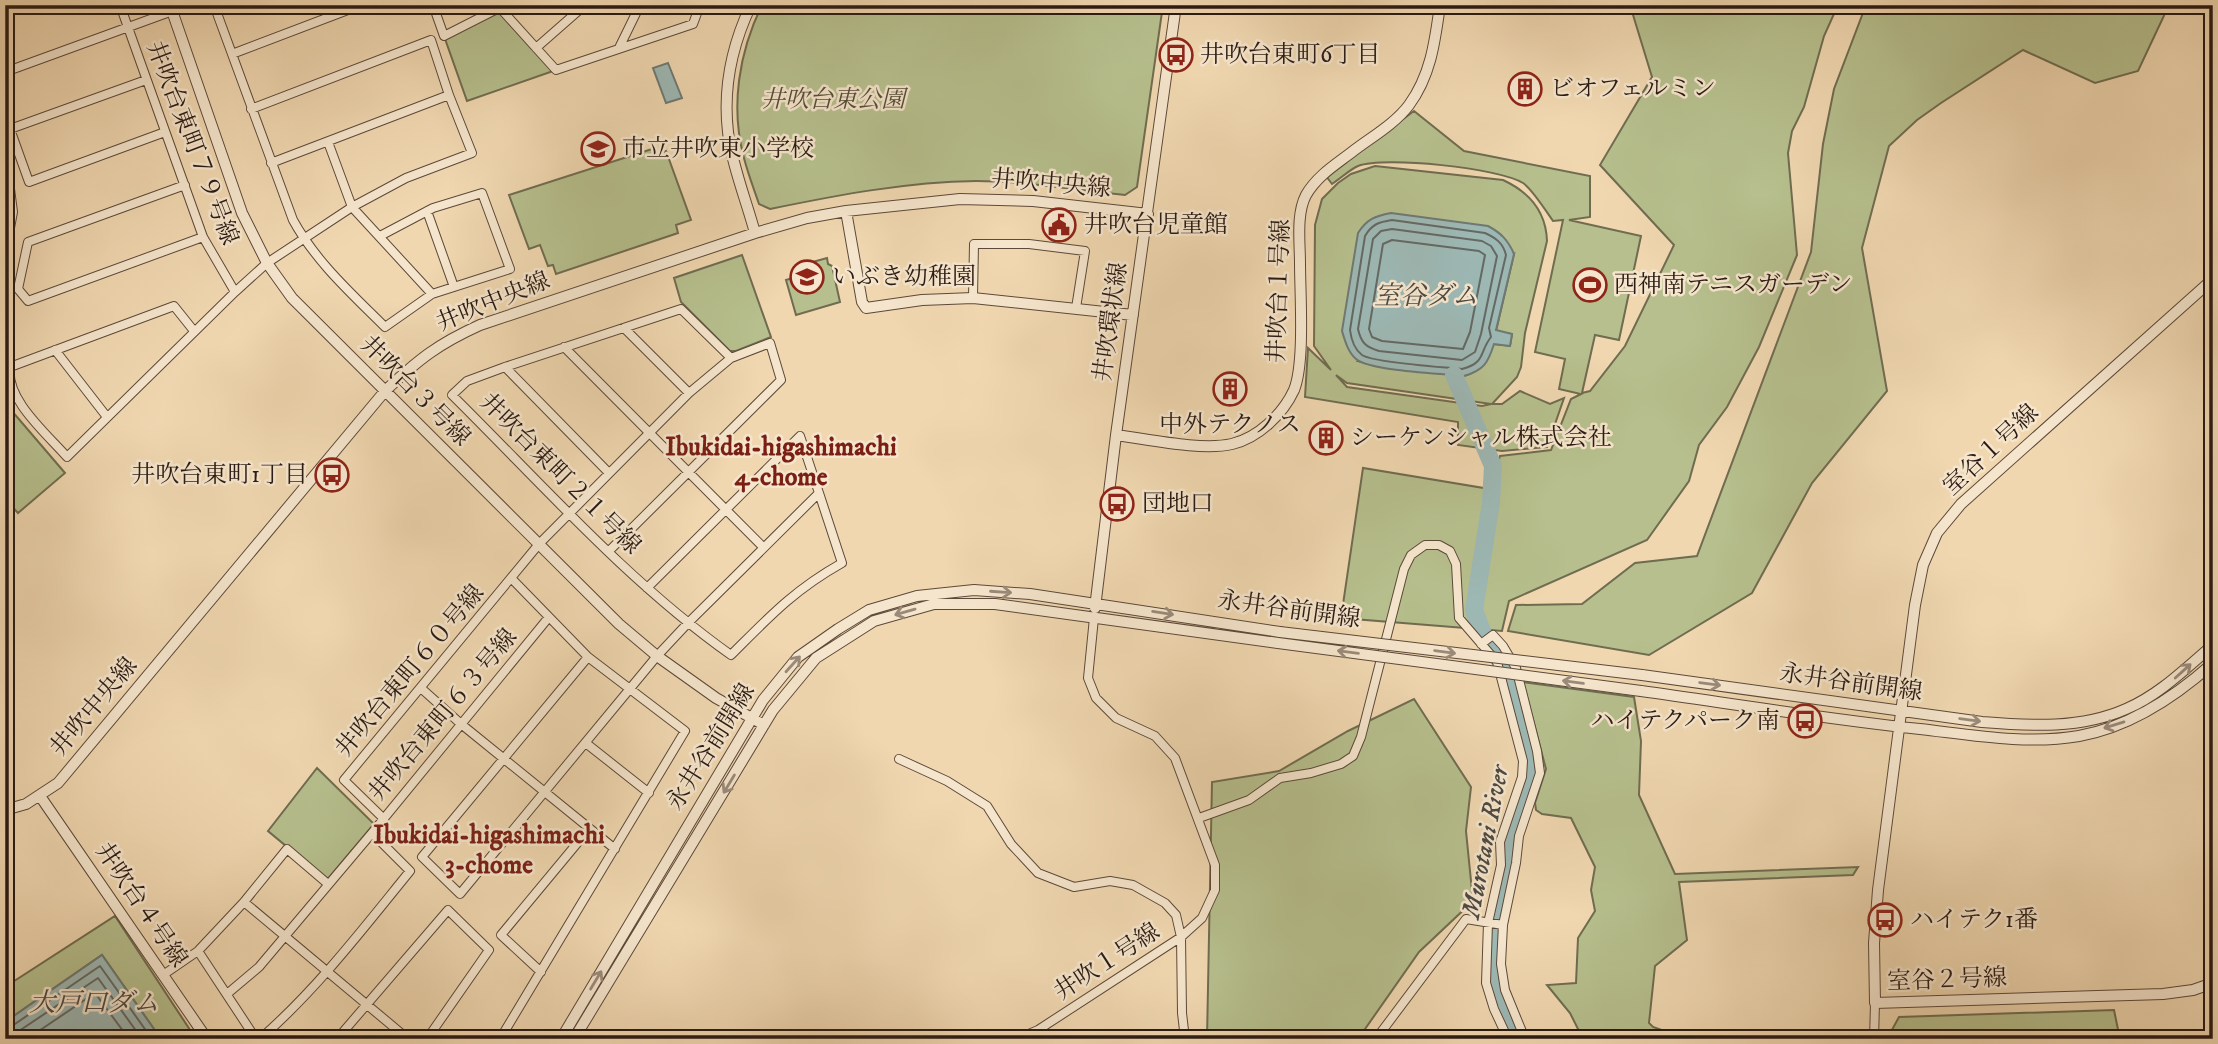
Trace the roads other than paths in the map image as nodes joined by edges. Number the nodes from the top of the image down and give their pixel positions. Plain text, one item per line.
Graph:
1 (23, 5) edge
2 (120, 5) edge
3 (189, 5) edge
4 (214, 5) edge
5 (361, 5) edge
6 (433, 5) edge
7 (585, 5) edge
8 (640, 5) edge
9 (700, 5) edge
10 (1176, 5) edge
11 (1440, 5) edge
12 (747, 6) edge
13 (501, 7) edge
14 (171, 8) edge
15 (5, 12) edge
16 (127, 27) junction
17 (536, 48) junction
18 (619, 48) junction
19 (232, 54) junction
20 (5, 72) edge
21 (146, 80) junction
22 (449, 94) junction
23 (251, 109) junction
24 (165, 132) junction
25 (327, 142) junction
26 (271, 163) junction
27 (185, 185) junction
28 (5, 190) edge
29 (352, 206) junction
30 (427, 211) junction
31 (846, 211) junction
32 (1147, 214) junction
33 (755, 233) junction
34 (380, 236) junction
35 (203, 237) junction
36 (303, 239) junction
37 (5, 254) edge
38 (267, 263) junction
39 (2213, 279) edge
40 (454, 287) junction
41 (234, 292) junction
42 (432, 294) junction
43 (973, 298) junction
44 (1076, 307) junction
45 (1133, 315) junction
46 (624, 328) junction
47 (194, 331) junction
48 (564, 347) junction
49 (55, 350) junction
50 (731, 358) junction
51 (505, 367) junction
52 (385, 391) junction
53 (689, 393) junction
54 (107, 417) junction
55 (649, 433) junction
56 (1116, 436) junction
57 (688, 471) junction
58 (609, 473) junction
59 (819, 492) junction
60 (725, 510) junction
61 (570, 513) junction
62 (539, 544) junction
63 (763, 547) junction
64 (609, 551) junction
65 (512, 579) junction
66 (647, 588) junction
67 (1096, 603) junction
68 (549, 617) junction
69 (1094, 618) junction
70 (687, 624) junction
71 (1481, 644) junction
72 (2213, 645) edge
73 (657, 656) junction
74 (588, 657) junction
75 (2213, 663) edge
76 (422, 689) junction
77 (631, 691) junction
78 (1902, 711) junction
79 (752, 718) junction
80 (461, 724) junction
81 (764, 725) junction
82 (1900, 727) junction
83 (587, 744) junction
84 (503, 758) junction
85 (899, 759) dead end
86 (546, 793) junction
87 (649, 793) junction
88 (40, 796) junction
89 (5, 810) edge
90 (383, 818) junction
91 (1199, 818) junction
92 (589, 829) junction
93 (372, 833) junction
94 (615, 849) junction
95 (328, 884) junction
96 (244, 902) junction
97 (1488, 923) junction
98 (1503, 925) junction
99 (285, 935) junction
100 (1181, 937) junction
101 (198, 951) junction
102 (541, 972) junction
103 (327, 973) junction
104 (163, 975) junction
105 (2213, 983) edge
106 (227, 994) junction
107 (1875, 1003) junction
108 (368, 1005) junction
109 (207, 1039) edge
110 (258, 1039) edge
111 (337, 1039) edge
112 (408, 1039) edge
113 (427, 1039) edge
114 (500, 1039) edge
115 (561, 1039) edge
116 (574, 1039) edge
117 (1017, 1039) edge
118 (1185, 1039) edge
119 (1376, 1039) edge
120 (1508, 1039) edge
121 (1525, 1039) edge
122 (1874, 1039) edge

1 - 15 street
2 - 16 street, 井吹台東町７９号線
3 - 14 street
4 - 19 street
5 - 19 street
6 - 13 street
7 - 17 street
8 - 18 street
9 - 18 street
10 - 32 street, 井吹環状線
11 - 56 street, 井吹台１号線
12 - 33 street
13 - 17 street
14 - 16 street
14 - 38 street, 井吹台３号線
16 - 20 street
16 - 21 street, 井吹台東町７９号線
17 - 18 street
19 - 23 street
21 - 24 street, 井吹台東町７９号線
21 - 24 street
22 - 23 street
22 - 25 street
22 - 29 street
23 - 26 street
24 - 27 street, 井吹台東町７９号線
25 - 26 street
25 - 29 street
26 - 36 street
27 - 35 street, 井吹台東町７９号線
27 - 35 street
28 - 37 street
29 - 34 street
29 - 36 street
30 - 34 street
30 - 40 street
30 - 40 street
31 - 32 street, 井吹中央線
31 - 33 street, 井吹中央線
31 - 43 street
32 - 45 street, 井吹環状線
33 - 52 street, 井吹中央線
34 - 42 street
35 - 41 street, 井吹台東町７９号線
36 - 38 street
36 - 42 street
38 - 41 street
38 - 52 street, 井吹台３号線
39 - 78 street, 室谷１号線
40 - 42 street
41 - 47 street
43 - 44 street
43 - 44 street
44 - 45 street
45 - 56 street, 井吹環状線
46 - 48 street, 井吹台東町２１号線
46 - 50 street, 井吹台東町２１号線
46 - 53 street
47 - 49 street
47 - 54 street
48 - 51 street, 井吹台東町２１号線
48 - 55 street
49 - 54 street
49 - 54 street
50 - 53 street, 井吹台東町６０号線
50 - 57 street
51 - 58 street
51 - 61 street, 井吹台東町２１号線
52 - 62 street, 井吹台３号線
52 - 88 street, 井吹中央線
53 - 55 street, 井吹台東町６０号線
55 - 57 street
55 - 58 street, 井吹台東町６０号線
56 - 67 street, 井吹環状線
57 - 60 street
57 - 64 street
58 - 61 street, 井吹台東町６０号線
59 - 60 street
59 - 63 street
59 - 70 street, 井吹台東町２１号線
60 - 63 street
60 - 66 street
61 - 62 street, 井吹台東町６０号線
61 - 64 street, 井吹台東町２１号線
62 - 65 street, 井吹台東町６０号線
62 - 73 street, 井吹台３号線
63 - 70 street
64 - 66 street, 井吹台東町２１号線
65 - 68 street
65 - 76 street, 井吹台東町６０号線
66 - 70 street, 井吹台東町２１号線
67 - 69 street, 井吹環状線
67 -> 78 street, 永井谷前開線, bridge
79 -> 67 street, 永井谷前開線
68 - 74 street
68 - 80 street, 井吹台東町６３号線
69 -> 81 street, 永井谷前開線
82 -> 69 street, 永井谷前開線, bridge
69 - 91 street, 井吹１号線
70 - 73 street
71 - 91 street
71 - 97 street
71 - 98 street
78 -> 72 street, 永井谷前開線
73 - 77 street
73 - 79 street, 井吹台３号線
74 - 77 street
74 - 84 street
75 -> 82 street, 永井谷前開線
76 - 80 street
76 - 90 street, 井吹台東町６０号線
77 - 83 street
77 - 87 street
78 - 82 street, 室谷１号線
79 - 81 street, 井吹台３号線
115 -> 79 street, 永井谷前開線
80 - 84 street
80 - 90 street, 井吹台東町６３号線
81 -> 116 street, 永井谷前開線
82 - 107 street, 室谷２号線
83 - 86 street
83 - 87 street
84 - 86 street
84 - 86 street
85 - 100 street
86 - 92 street
87 - 94 street
88 - 89 street, 井吹中央線
88 - 104 street, 井吹台４号線
90 - 93 street, 井吹台東町６３号線
91 - 100 street, 井吹１号線
92 - 94 street
92 - 102 street
93 - 95 street, 井吹台東町６３号線
93 - 103 street
94 - 102 street
95 - 96 street
95 - 99 street, 井吹台東町６３号線
96 - 99 street
96 - 101 street
97 - 98 street
97 - 119 street
97 - 120 street
98 - 121 street
99 - 103 street
99 - 106 street, 井吹台東町６３号線
100 - 117 street, 井吹１号線
100 - 118 street
101 - 104 street
101 - 106 street
102 - 114 street
103 - 108 street
103 - 110 street
104 - 109 street, 井吹台４号線
105 - 107 street, 室谷２号線
106 - 110 street
107 - 122 street
108 - 111 street
108 - 112 street
108 - 113 street

